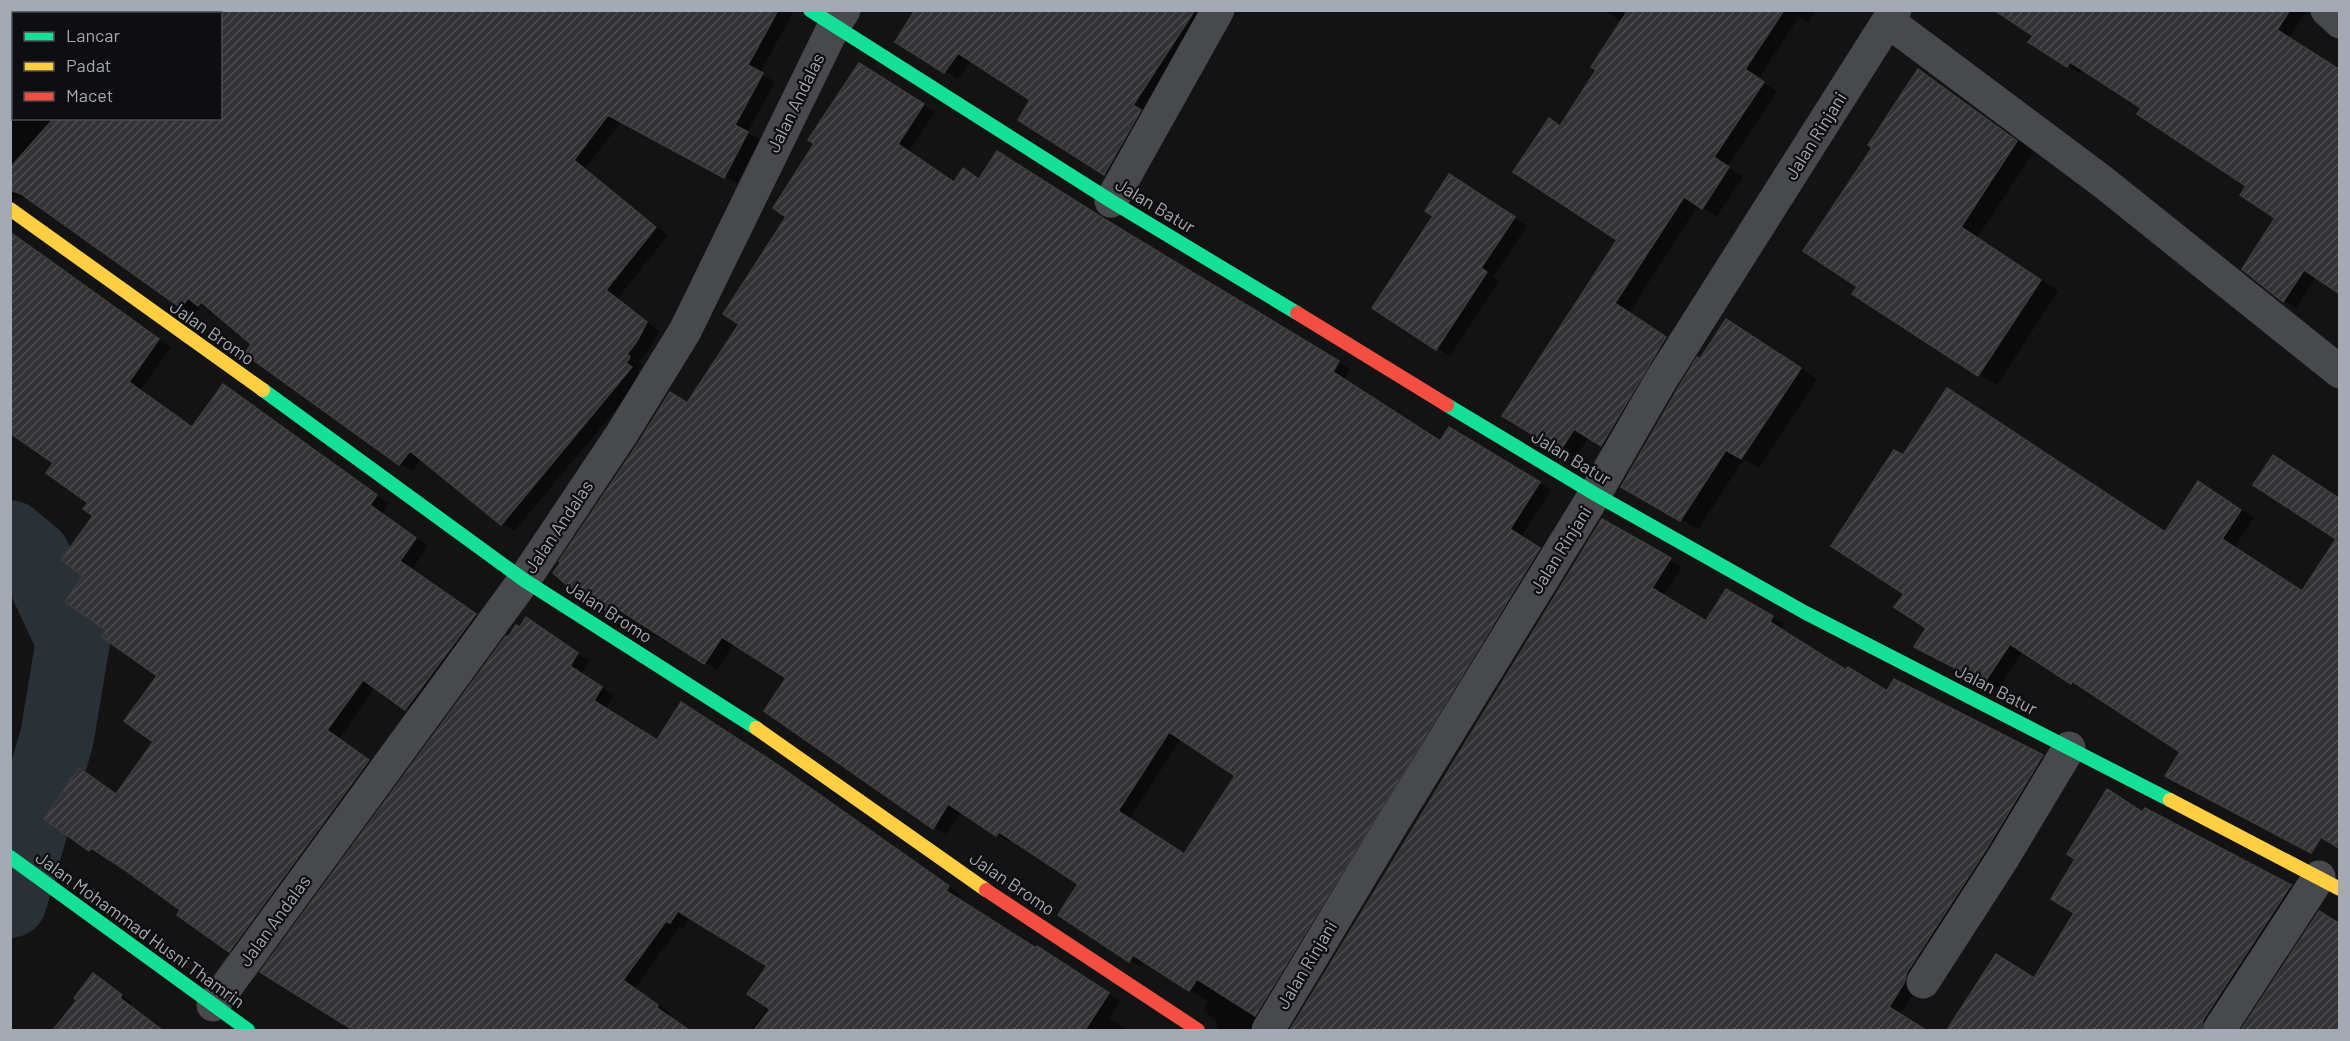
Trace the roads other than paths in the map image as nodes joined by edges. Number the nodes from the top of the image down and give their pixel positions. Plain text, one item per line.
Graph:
1 (1218, 10) edge
2 (2327, 10) edge
3 (829, 16) edge
4 (1892, 16) edge
5 (2340, 22) edge
6 (1111, 201) junction
7 (10, 209) edge
8 (2340, 372) edge
9 (1595, 494) junction
10 (524, 580) junction
11 (2069, 748) junction
12 (10, 857) edge
13 (2329, 883) edge
14 (1923, 982) dead end
15 (213, 1005) junction
16 (248, 1030) edge
17 (1198, 1030) edge
18 (1268, 1030) edge
19 (2219, 1030) edge

1 - 6 street
2 - 5 street
3 - 6 street, Jalan Batur
3 - 10 street, Jalan Andalas
4 - 8 street
4 - 9 street, Jalan Rinjani
6 - 9 street, Jalan Batur
7 - 10 street, Jalan Bromo
9 - 11 street, Jalan Batur
9 - 18 street, Jalan Rinjani
10 - 15 street, Jalan Andalas
10 - 17 street, Jalan Bromo
11 - 13 street, Jalan Batur
11 - 14 street
12 - 15 street, Jalan Mohammad Husni Thamrin
13 - 19 street
15 - 16 street, Jalan Mohammad Husni Thamrin

